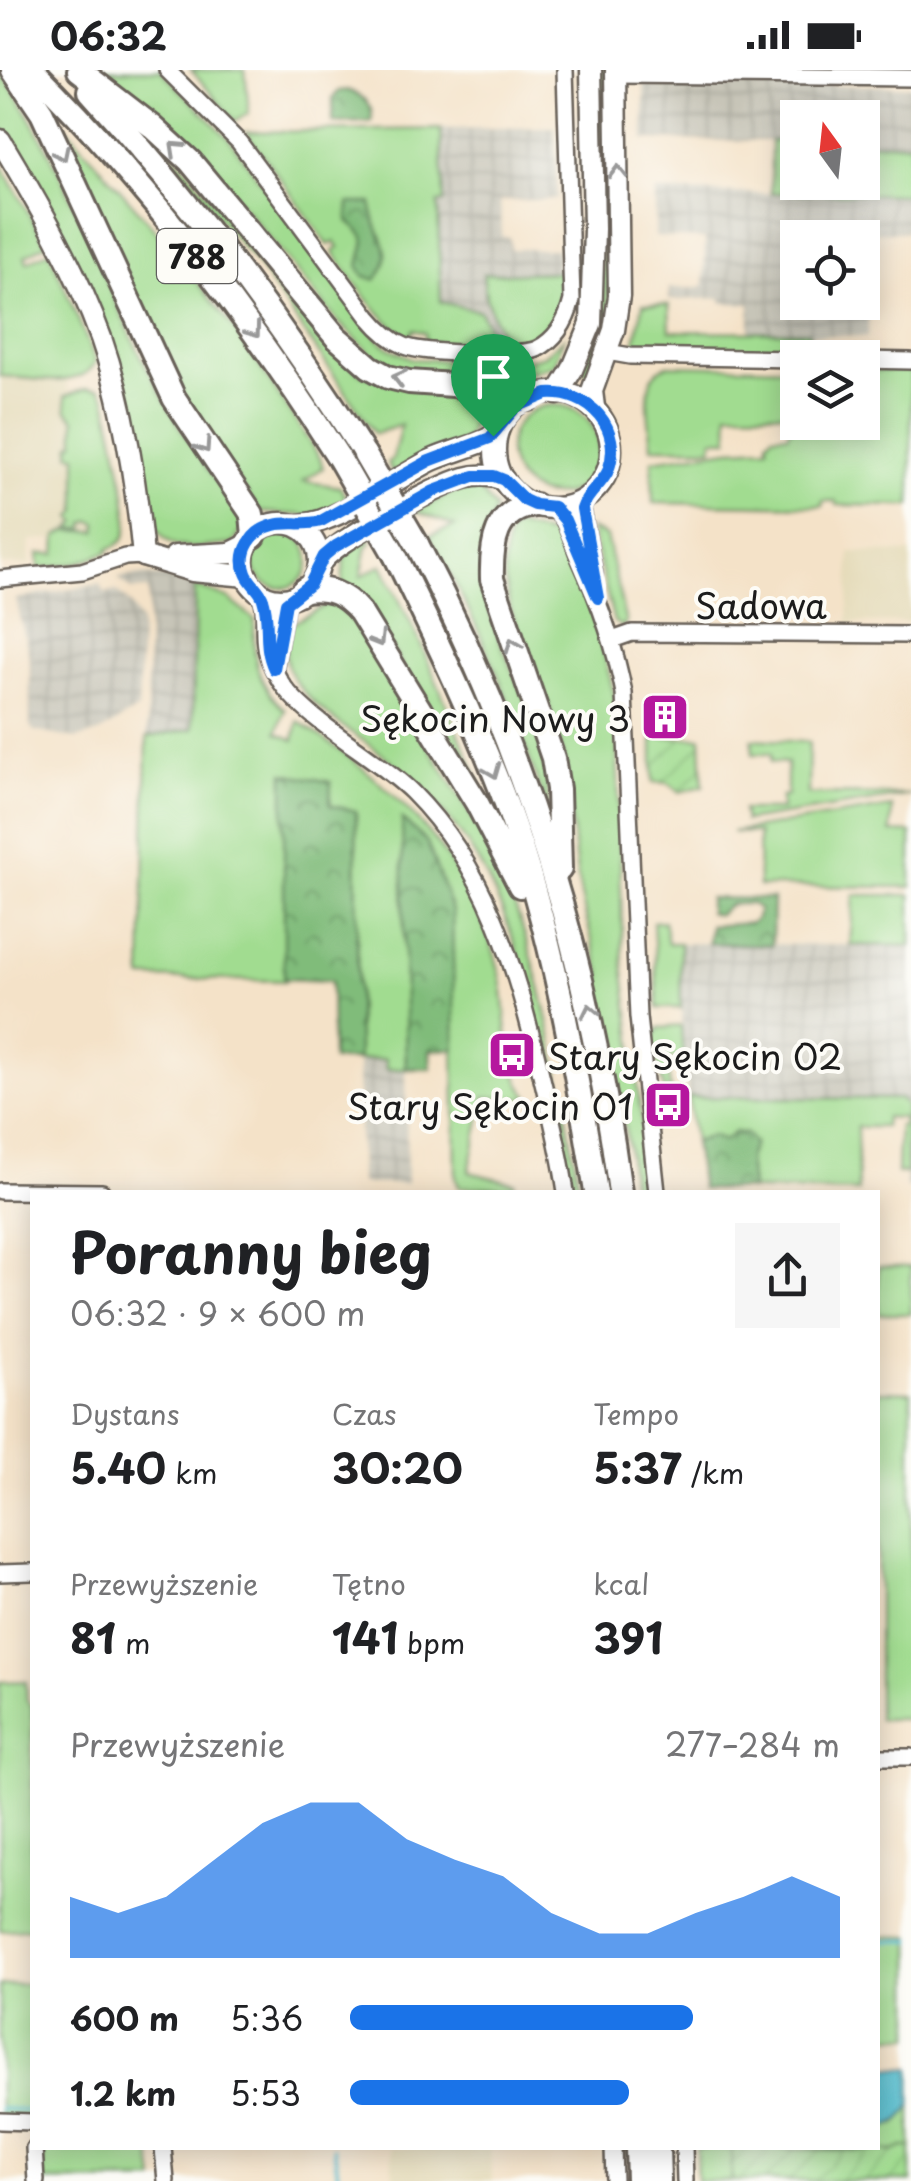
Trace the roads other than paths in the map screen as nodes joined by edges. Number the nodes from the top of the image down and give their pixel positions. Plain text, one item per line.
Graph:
1 (13, 70) edge
2 (34, 70) edge
3 (70, 70) edge
4 (78, 70) edge
5 (167, 70) edge
6 (565, 70) edge
7 (591, 70) edge
8 (616, 72) edge
9 (911, 78) edge
10 (0, 140) edge
11 (607, 352) junction
12 (780, 359) edge
13 (880, 360) edge
14 (911, 361) edge
15 (557, 394) junction
16 (528, 400) junction
17 (594, 407) junction
18 (497, 433) junction
19 (504, 480) junction
20 (586, 498) junction
21 (545, 506) junction
22 (298, 526) junction
23 (250, 540) junction
24 (143, 556) junction
25 (320, 563) junction
26 (0, 579) edge
27 (253, 584) junction
28 (297, 594) junction
29 (598, 598) junction
30 (911, 635) edge
31 (612, 640) junction
32 (274, 669) junction
33 (563, 907) junction
34 (548, 949) junction
35 (566, 1190) edge
36 (596, 1190) edge
37 (620, 1190) edge
38 (657, 1190) edge
39 (0, 1191) edge
40 (30, 1191) edge
41 (30, 1572) edge
42 (0, 1573) edge
43 (880, 1757) edge
44 (911, 1757) edge
45 (0, 2121) edge
46 (30, 2122) edge
47 (34, 2150) edge
48 (162, 2150) edge
49 (613, 2150) edge
50 (638, 2150) edge
51 (658, 2150) edge
52 (684, 2150) edge
53 (36, 2181) edge
54 (166, 2181) edge
55 (614, 2181) edge
56 (638, 2181) edge
57 (659, 2181) edge
58 (685, 2181) edge

1 -> 23 main road
2 -> 34 main road, 788, bridge
3 - 33 main road, 788, bridge
16 -> 4 main road
5 - 6 street
7 - 15 main road
8 - 9 street
11 -> 8 main road
10 - 24 main road
11 - 12 street
11 - 17 main road
13 - 14 street
15 - 16 main road
15 - 17 main road
16 - 18 main road
17 - 20 main road
18 - 19 main road
18 - 22 main road
19 - 21 main road
19 - 25 main road
20 - 21 main road
20 - 29 street
21 - 29 street
33 -> 21 main road
22 - 23 main road
22 - 25 main road
23 - 24 main road
23 - 27 main road
24 - 26 street
24 - 27 main road
25 - 28 main road
27 - 28 main road
27 - 32 street
28 - 32 street
28 -> 34 main road
29 - 31 street
30 - 31 street, Sadowa
31 - 38 street
32 - 35 street
37 -> 33 main road, 788
34 - 36 main road, 788
39 - 40 street
41 - 42 street
43 - 44 street
45 - 46 street
47 - 53 street
48 - 54 street
49 - 55 street
50 - 56 main road
51 - 57 main road
52 - 58 street

